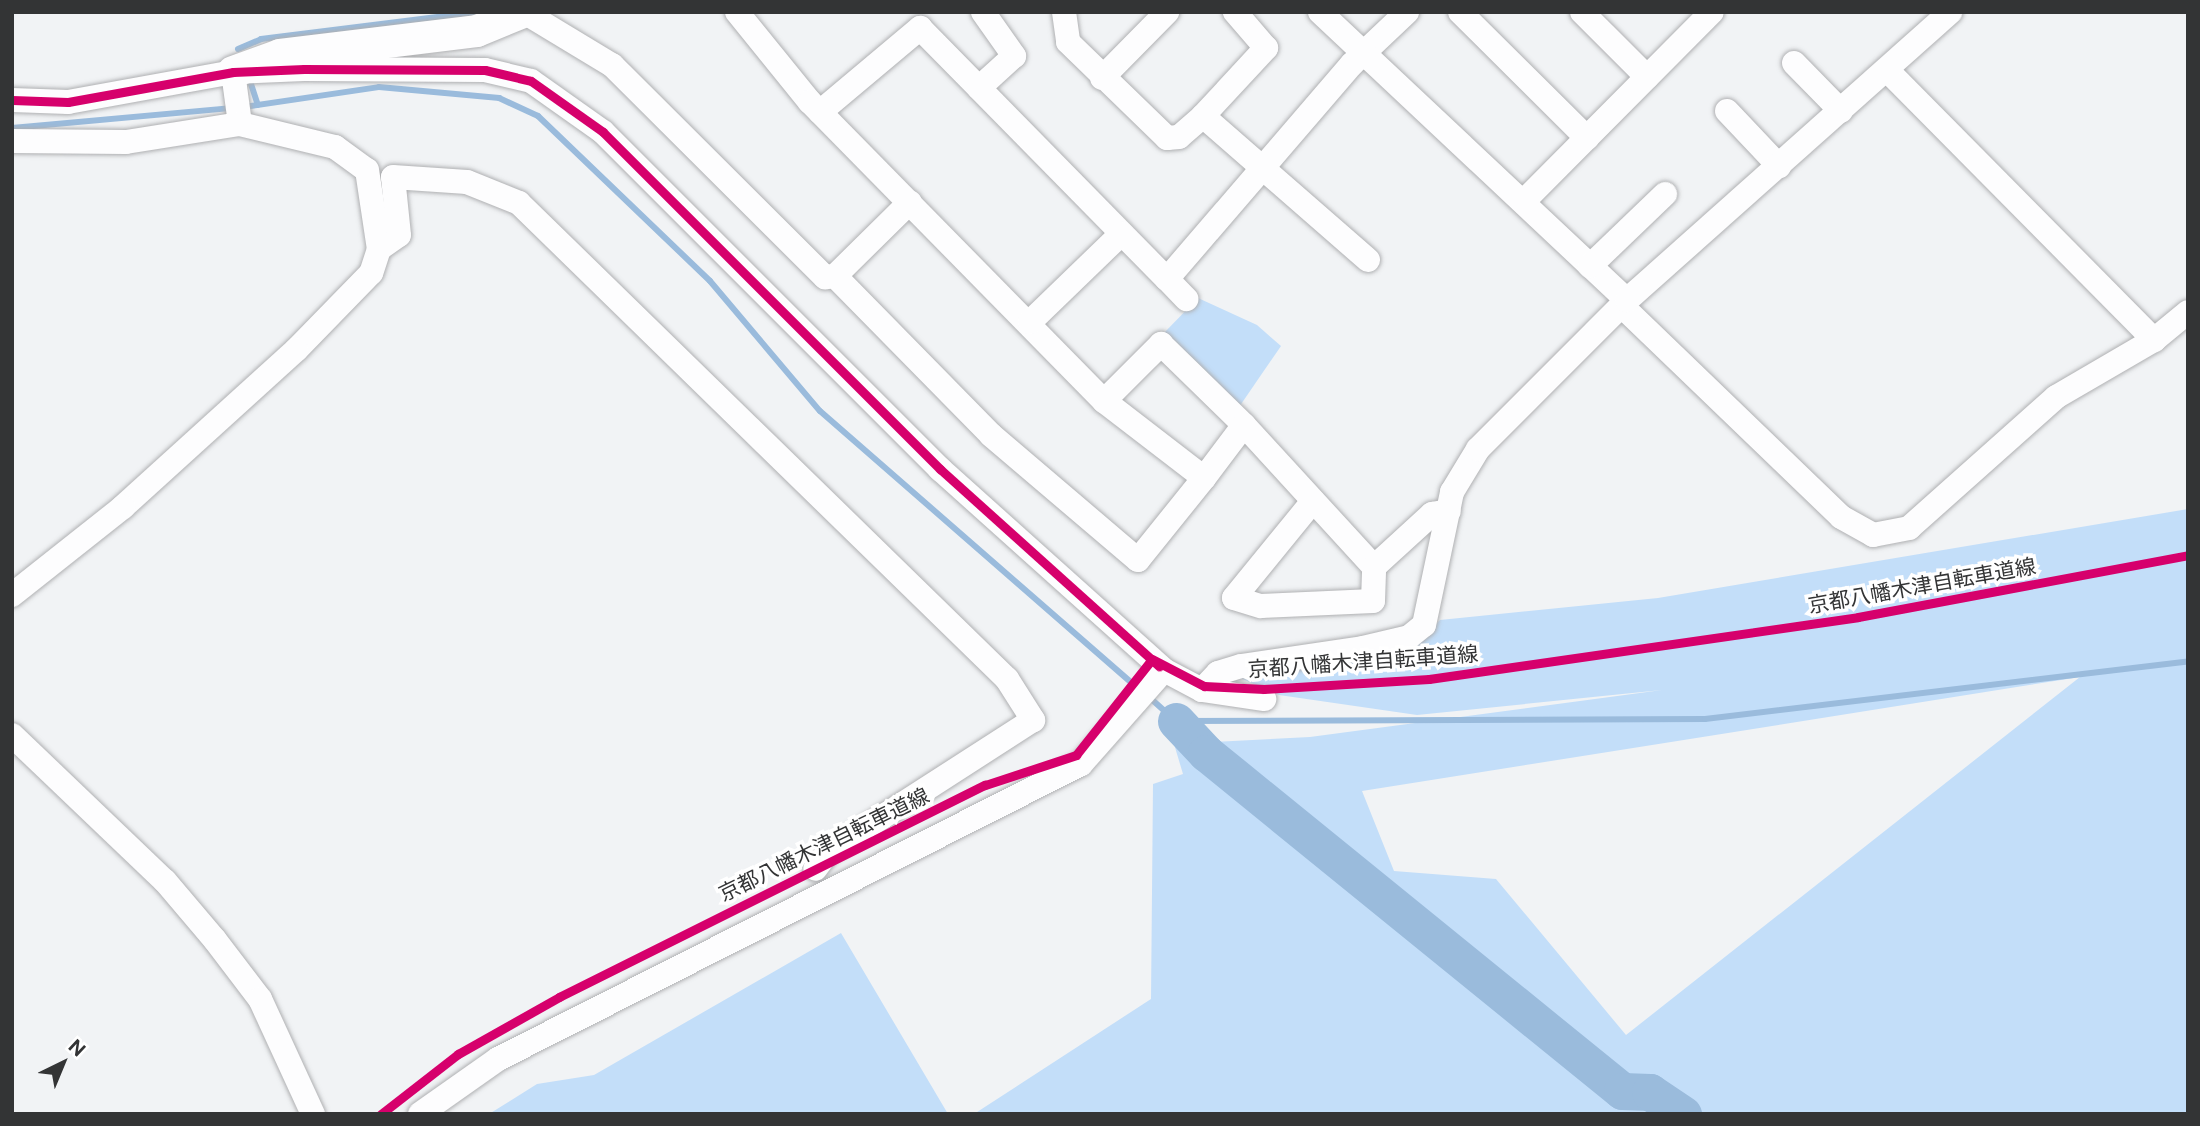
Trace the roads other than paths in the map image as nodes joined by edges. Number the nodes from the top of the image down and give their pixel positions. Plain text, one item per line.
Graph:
1 (524, 12) edge
2 (737, 12) edge
3 (983, 12) edge
4 (1064, 12) edge
5 (1167, 12) edge
6 (1236, 12) edge
7 (1320, 12) edge
8 (1407, 12) edge
9 (1460, 12) edge
10 (1582, 12) edge
11 (1712, 12) edge
12 (1950, 12) edge
13 (929, 20) edge
14 (1365, 54) junction
15 (1794, 63) dead end
16 (1886, 70) junction
17 (1647, 77) junction
18 (1102, 78) junction
19 (234, 80) junction
20 (979, 88) junction
21 (12, 100) edge
22 (1727, 111) dead end
23 (1841, 111) junction
24 (820, 112) junction
25 (1203, 116) junction
26 (239, 119) junction
27 (1587, 138) junction
28 (12, 141) edge
29 (1779, 166) junction
30 (1261, 169) junction
31 (1665, 194) dead end
32 (1525, 200) junction
33 (910, 202) junction
34 (1121, 234) junction
35 (379, 249) junction
36 (1368, 260) dead end
37 (1590, 266) junction
38 (835, 276) junction
39 (1167, 279) junction
40 (1186, 299) dead end
41 (1624, 303) junction
42 (2188, 312) edge
43 (1030, 321) junction
44 (2154, 340) junction
45 (1104, 401) junction
46 (1244, 425) junction
47 (1204, 478) junction
48 (1313, 501) junction
49 (1449, 511) junction
50 (1374, 566) junction
51 (12, 595) edge
52 (1162, 673) junction
53 (1202, 690) junction
54 (1264, 699) dead end
55 (12, 734) edge
56 (816, 869) dead end
57 (313, 1114) edge
58 (421, 1114) edge

1 - 19 street
1 - 38 street
2 - 24 street
3 - 20 street
4 - 18 street
5 - 18 street
6 - 25 street
7 - 14 street
8 - 14 street
9 - 27 street
10 - 17 street
11 - 17 street
12 - 16 street
13 - 20 street
13 - 24 street
14 - 30 street
14 - 32 street
15 - 23 street
16 - 23 street
16 - 44 street
17 - 27 street
18 - 25 street
19 - 21 street
19 - 26 street
19 - 52 street
20 - 34 street
22 - 29 street
23 - 29 street
24 - 33 street
25 - 30 street
26 - 28 street
26 - 35 street
27 - 32 street
29 - 41 street
30 - 36 street
30 - 39 street
31 - 37 street
32 - 37 street
33 - 38 street
33 - 43 street
34 - 39 street
34 - 43 street
35 - 51 street
35 - 56 street
37 - 41 street
38 - 47 street
39 - 40 street
41 - 44 street
41 - 49 street
42 - 44 street
43 - 45 street
45 - 46 street
45 - 47 street
46 - 47 street
46 - 48 street
48 - 50 street
48 - 50 street
49 - 50 street
49 - 53 street
52 - 53 street
52 - 58 street
53 - 54 street
55 - 57 street

